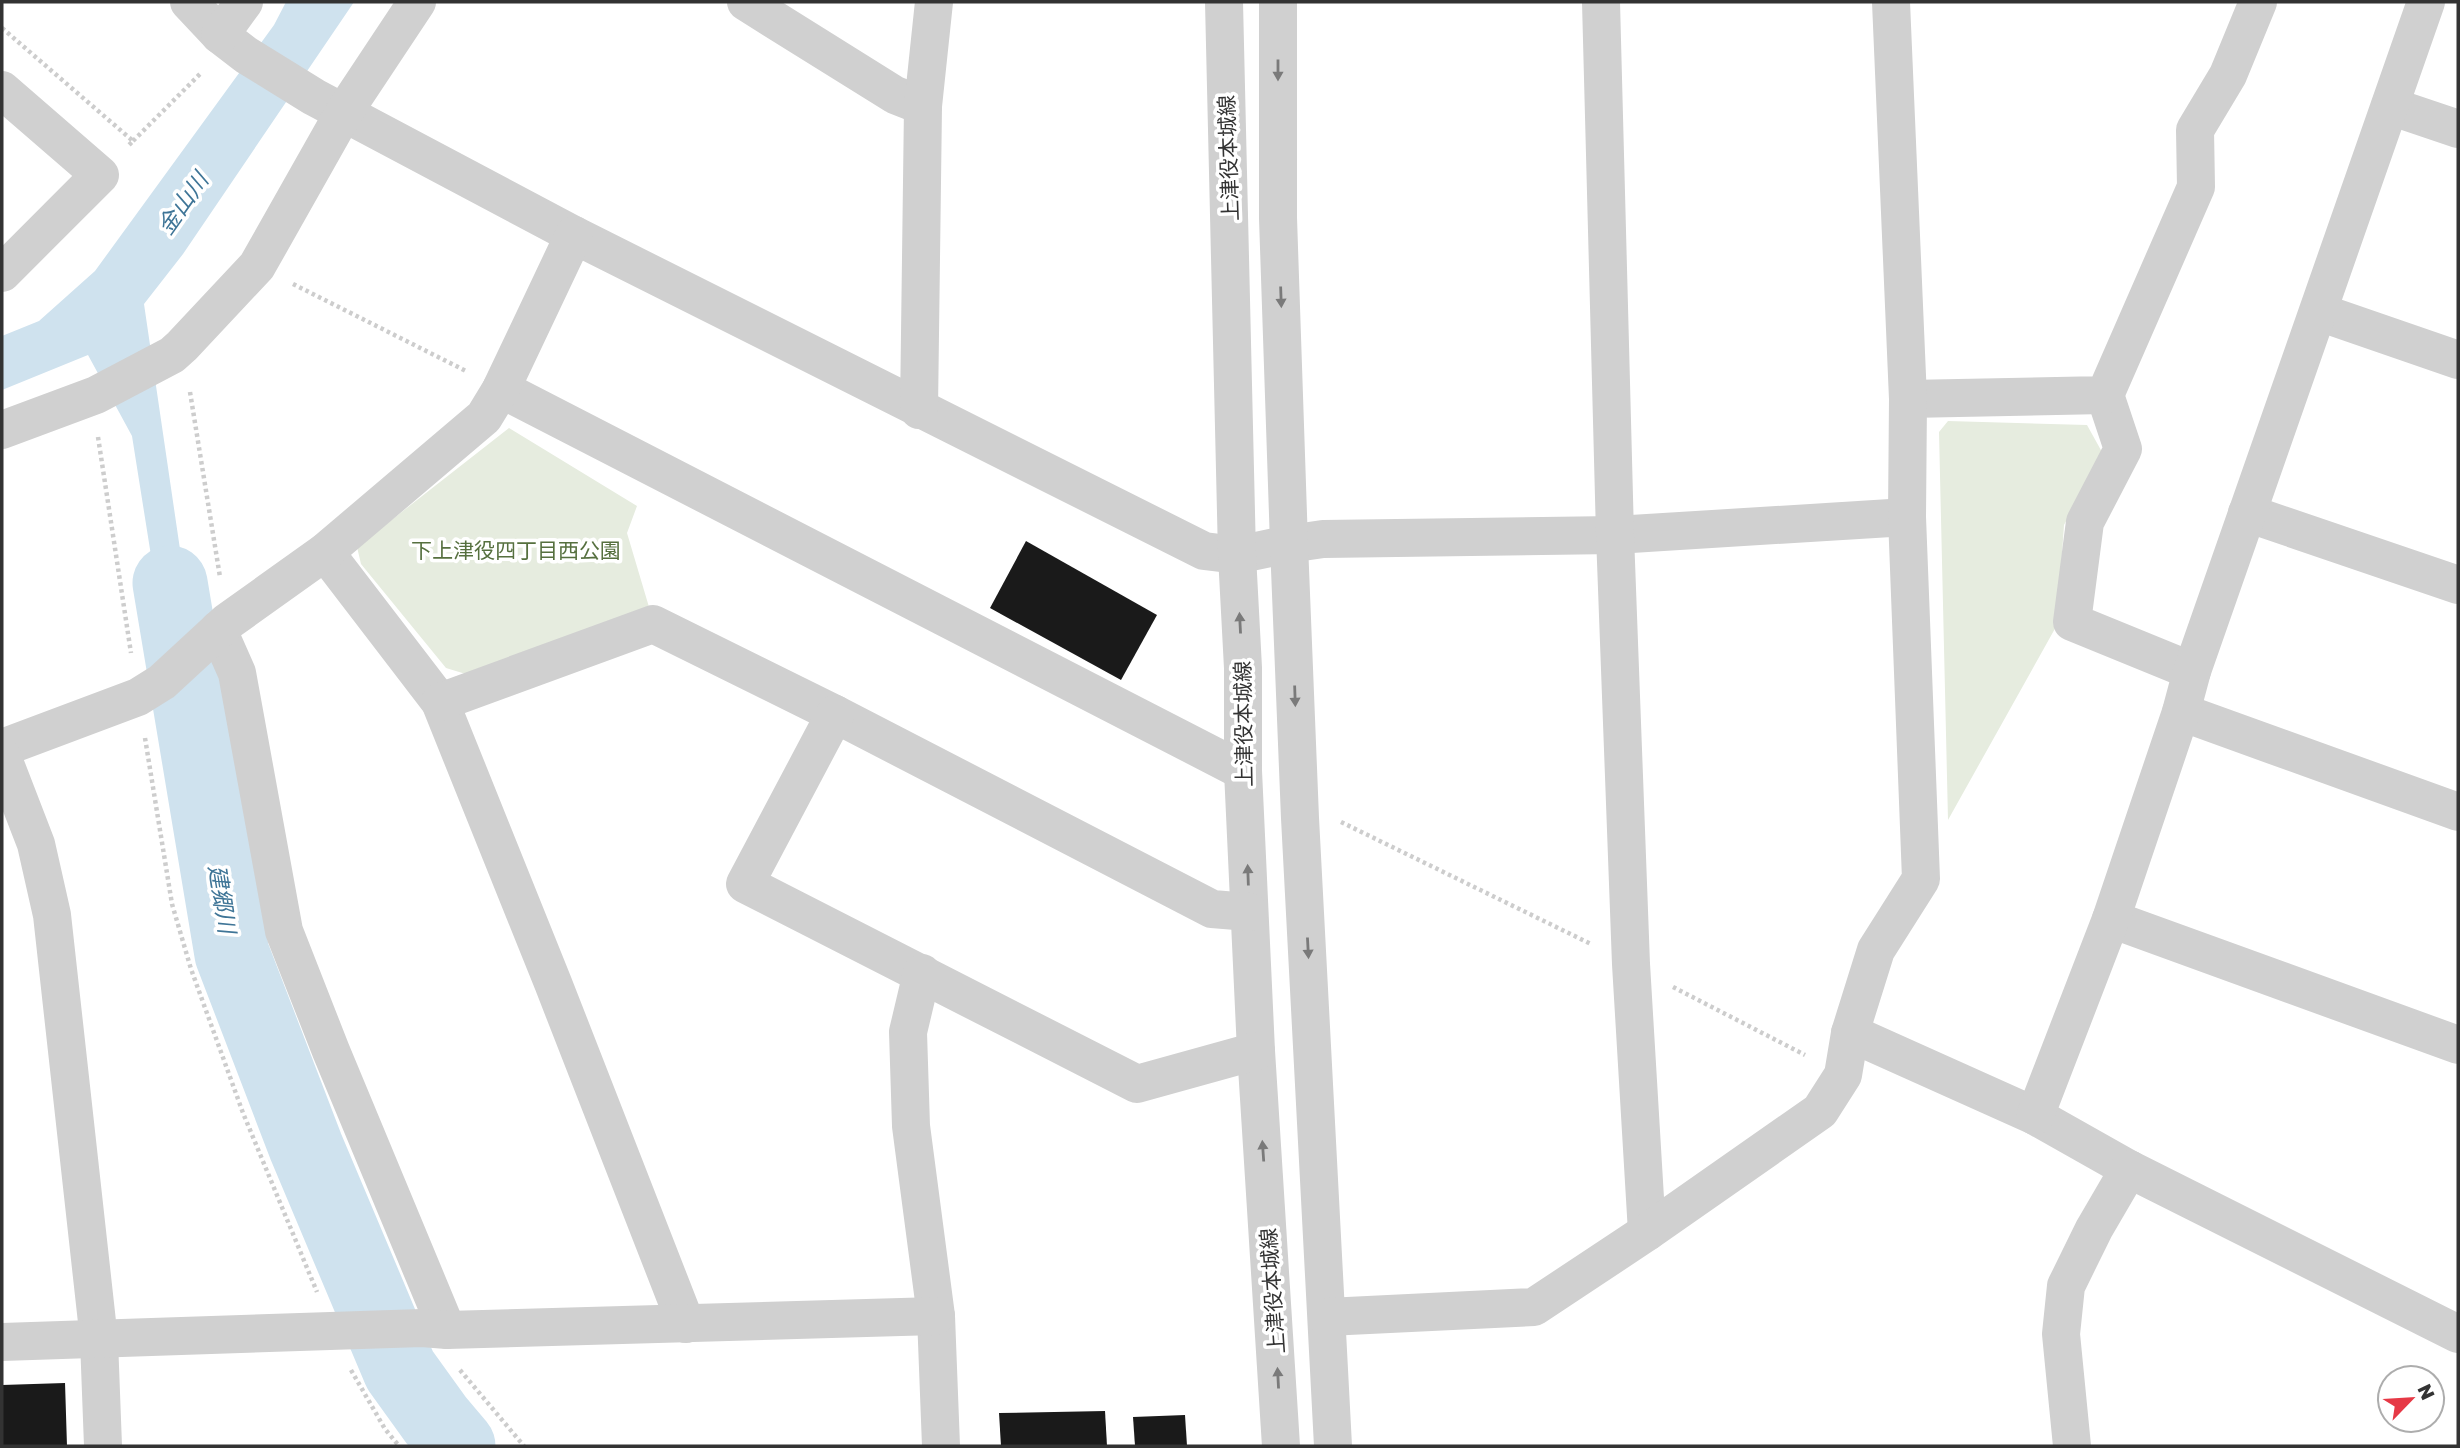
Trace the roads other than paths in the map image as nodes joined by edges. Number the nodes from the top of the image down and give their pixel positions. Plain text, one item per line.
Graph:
1 (189, 2) edge
2 (244, 2) edge
3 (417, 2) edge
4 (746, 2) edge
5 (934, 2) edge
6 (1224, 2) edge
7 (1278, 2) edge
8 (1601, 2) edge
9 (1891, 2) edge
10 (2258, 2) edge
11 (2426, 2) edge
12 (233, 44) junction
13 (2, 90) edge
14 (329, 104) junction
15 (923, 106) junction
16 (2390, 106) junction
17 (2458, 129) edge
18 (573, 235) junction
19 (2, 273) edge
20 (2319, 312) junction
21 (2458, 360) edge
22 (501, 389) junction
23 (2105, 395) junction
24 (1908, 399) junction
25 (919, 410) junction
26 (2, 430) edge
27 (2247, 513) junction
28 (1907, 517) junction
29 (1615, 535) junction
30 (1289, 544) junction
31 (325, 552) junction
32 (1237, 555) junction
33 (2458, 585) edge
34 (216, 632) junction
35 (2192, 671) junction
36 (440, 702) junction
37 (2181, 712) junction
38 (835, 714) junction
39 (2, 748) edge
40 (2, 756) edge
41 (1243, 771) junction
42 (2458, 812) edge
43 (1250, 912) junction
44 (2111, 919) junction
45 (922, 973) junction
46 (1850, 1033) junction
47 (2458, 1045) edge
48 (1256, 1051) junction
49 (2035, 1116) junction
50 (2129, 1168) junction
51 (1647, 1232) junction
52 (936, 1316) junction
53 (1327, 1317) junction
54 (685, 1324) junction
55 (434, 1329) junction
56 (2458, 1334) edge
57 (99, 1340) junction
58 (2, 1342) edge
59 (103, 1446) edge
60 (941, 1446) edge
61 (1281, 1446) edge
62 (1334, 1446) edge
63 (2073, 1446) edge

1 - 12 street
2 - 12 street
3 - 14 street
4 - 15 street
5 - 15 street
6 - 32 street, 上津役本城線
7 -> 30 street
8 - 29 street
9 - 24 street
10 - 23 street
11 - 16 street
12 - 14 street
13 - 19 street
14 - 18 street
14 - 26 street
15 - 25 street
16 - 17 street
16 - 20 street
18 - 22 street
18 - 25 street
20 - 21 street
20 - 27 street
22 - 31 street
22 - 41 street
23 - 24 street
23 - 35 street
24 - 28 street
25 - 32 street
27 - 33 street
27 - 35 street
28 - 29 street
28 - 46 street
29 - 30 street
29 - 51 street
30 - 32 street
30 -> 53 street
31 - 34 street
31 - 36 street
41 -> 32 street, 上津役本城線
34 - 39 street
34 - 55 street
35 - 37 street
36 - 38 street
36 - 54 street
37 - 42 street
37 - 44 street
38 - 43 street
38 - 45 street
40 - 57 street
43 -> 41 street, 上津役本城線
43 - 48 street, 上津役本城線
44 - 47 street
44 - 49 street
45 - 48 street
45 - 52 street
46 - 49 street
46 - 51 street
61 -> 48 street, 上津役本城線
49 - 50 street
50 - 56 street
50 - 63 street
51 - 53 street
52 - 54 street
52 - 60 street
53 - 62 street
54 - 55 street
55 - 57 street
57 - 58 street
57 - 59 street

